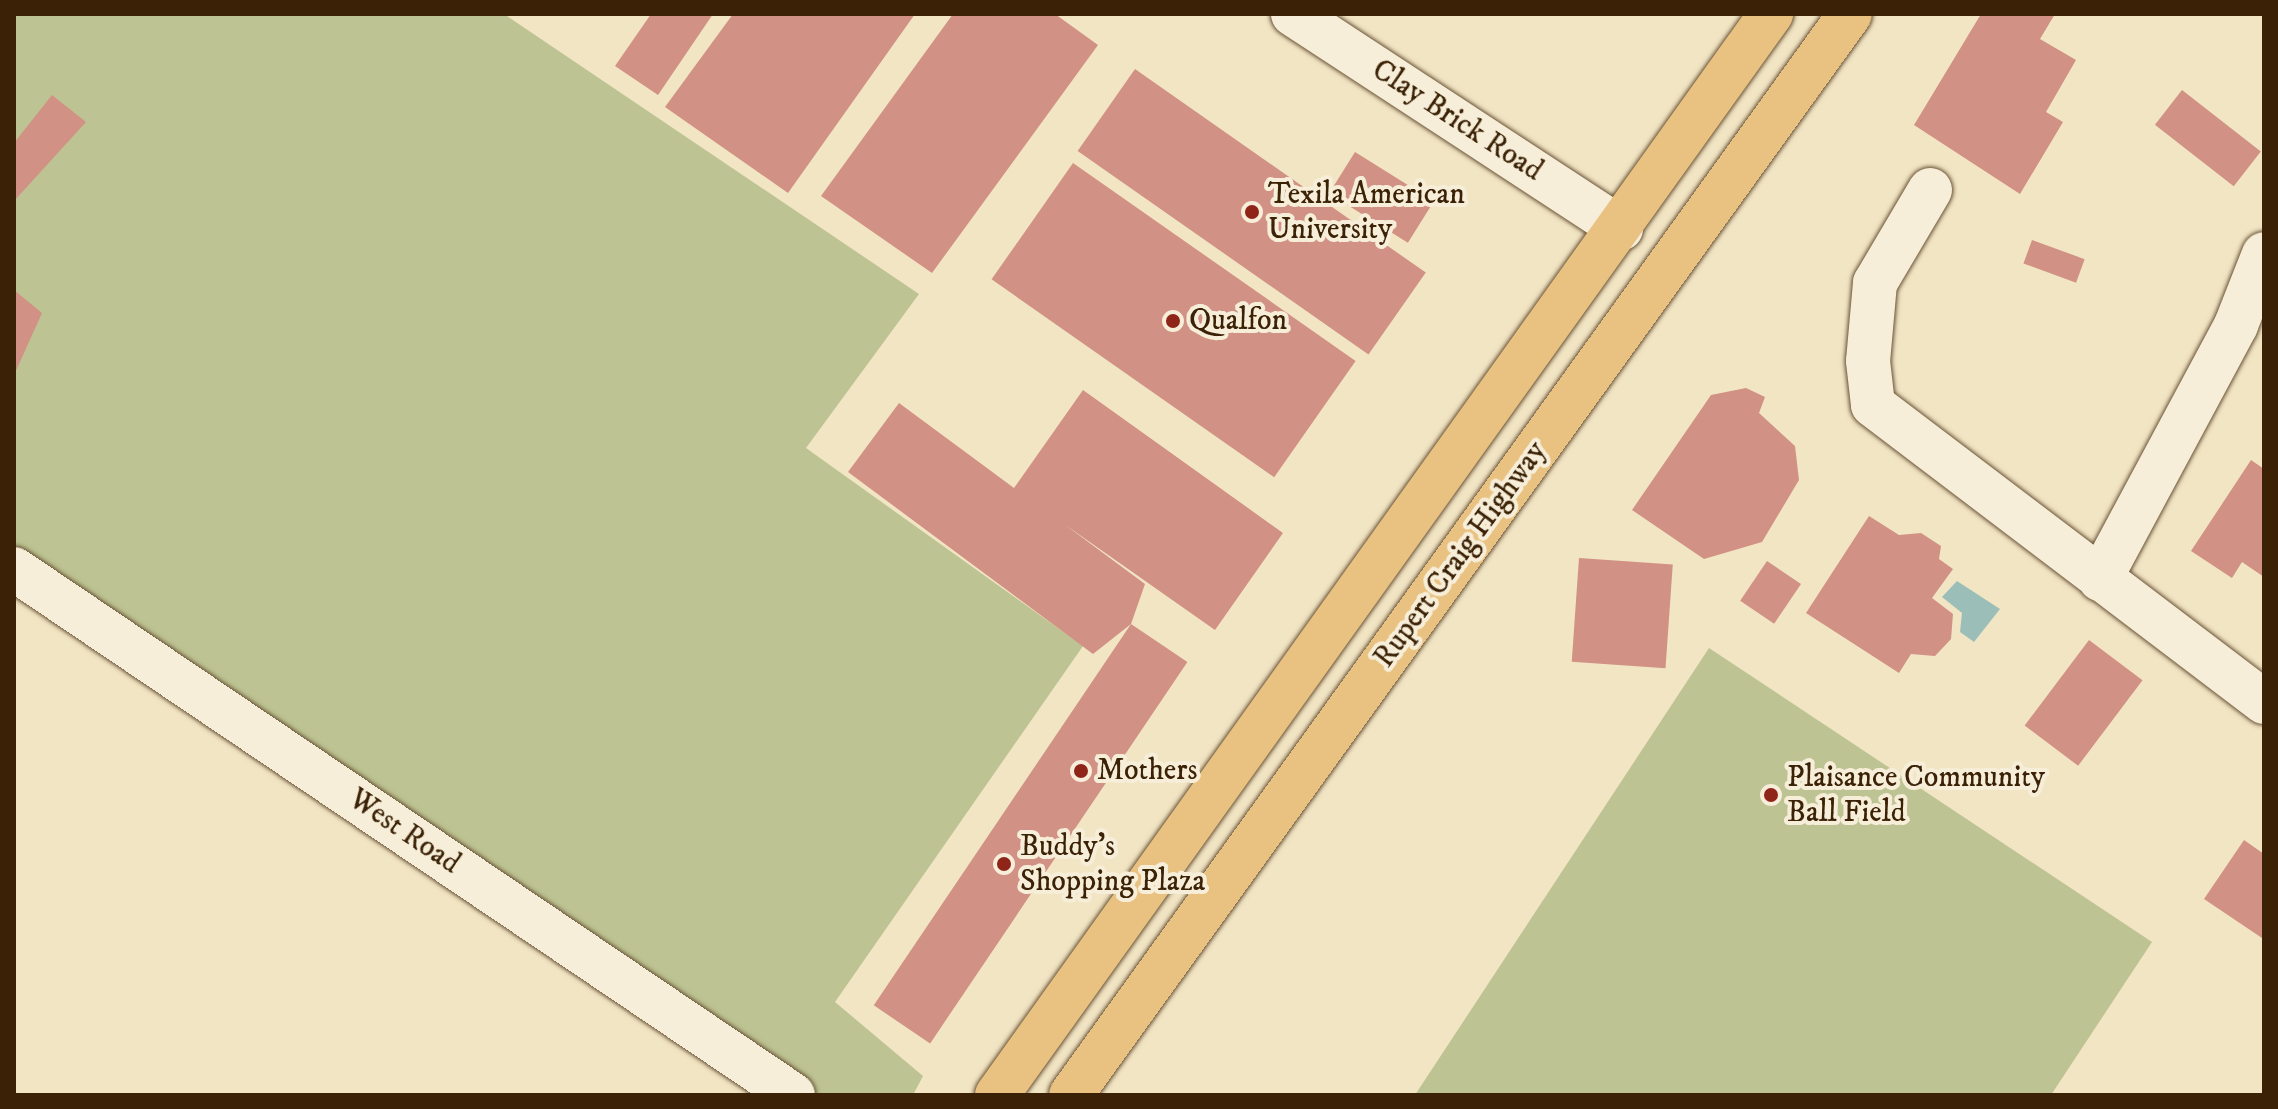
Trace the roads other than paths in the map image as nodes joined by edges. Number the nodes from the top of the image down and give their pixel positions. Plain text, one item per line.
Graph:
1 (1293, 14) edge
2 (1771, 14) edge
3 (1850, 14) edge
4 (1930, 190) dead end
5 (1621, 229) junction
6 (2264, 254) edge
7 (14, 569) edge
8 (2100, 579) junction
9 (2264, 702) edge
10 (793, 1095) edge
11 (997, 1095) edge
12 (1071, 1095) edge

1 - 5 street, Clay Brick Road
2 - 5 main road, Rupert Craig Highway
3 - 12 main road, Rupert Craig Highway
4 - 8 street
5 - 11 main road, Rupert Craig Highway
6 - 8 street
7 - 10 street, West Road
8 - 9 street

